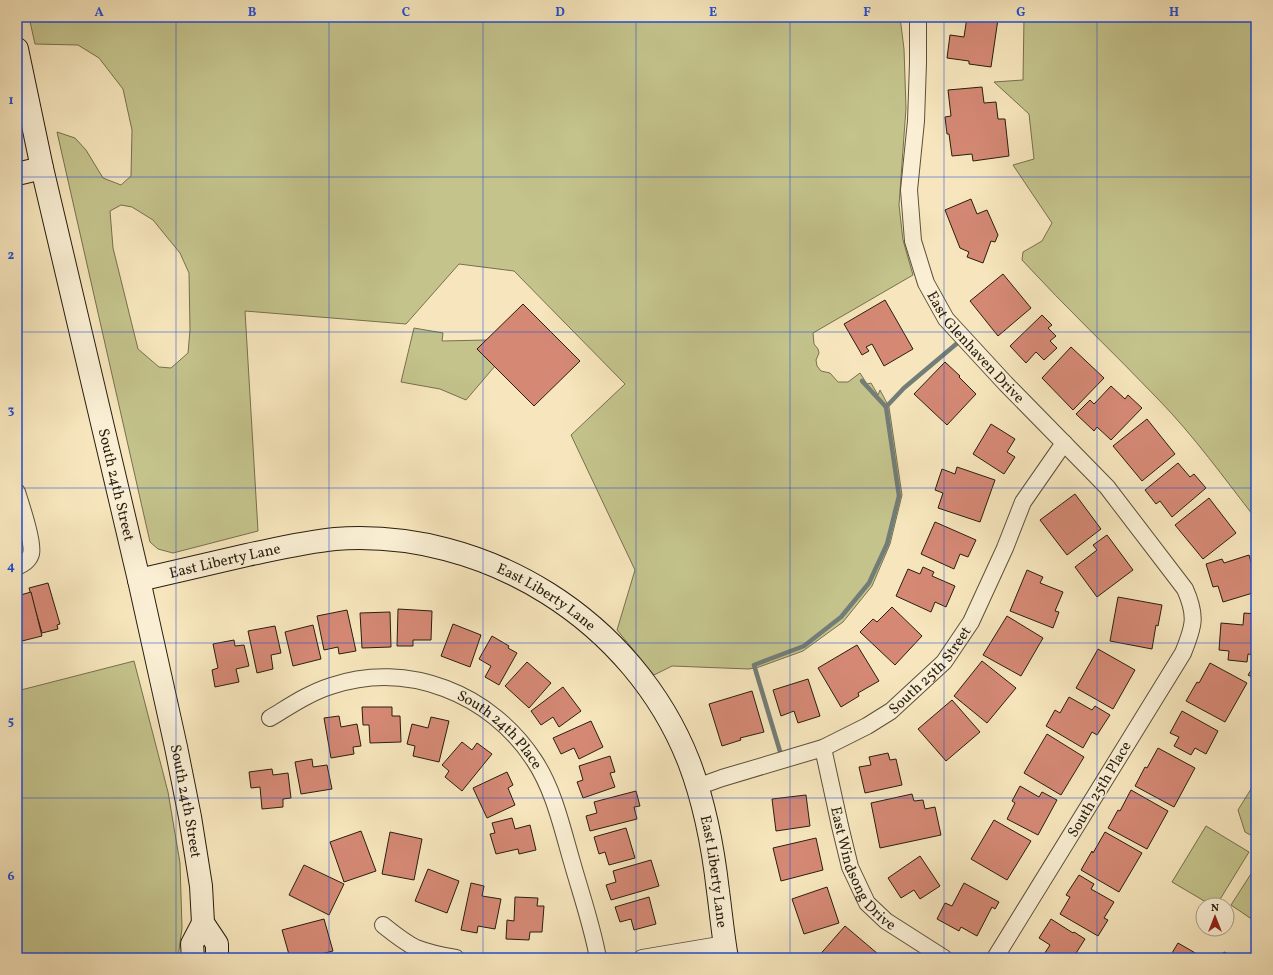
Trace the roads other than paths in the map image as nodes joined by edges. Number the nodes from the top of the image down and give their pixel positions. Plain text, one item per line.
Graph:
1 (918, 17) edge
2 (17, 49) edge
3 (42, 168) junction
4 (17, 174) edge
5 (1064, 443) junction
6 (17, 492) edge
7 (17, 567) edge
8 (139, 580) junction
9 (1193, 616) joint
10 (270, 718) dead end
11 (823, 748) junction
12 (697, 787) junction
13 (203, 923) junction
14 (383, 925) dead end
15 (726, 951) edge
16 (193, 958) edge
17 (217, 958) edge
18 (456, 958) edge
19 (598, 958) edge
20 (642, 958) edge
21 (944, 958) edge
22 (996, 958) edge

1 - 5 street, East Glenhaven Drive
2 - 3 street, South 24th Street
3 - 4 street
3 - 8 street, South 24th Street
5 - 9 street, East Glenhaven Drive
5 - 11 street, South 25th Street
6 - 7 street
8 - 12 street, East Liberty Lane
8 - 13 street, South 24th Street
9 - 22 street, South 25th Place
10 - 19 street, South 24th Place
11 - 12 street, South 25th Street
11 - 21 street, East Windsong Drive
12 - 15 street, East Liberty Lane
13 - 16 street
13 - 17 street
14 - 18 street
15 - 20 street

